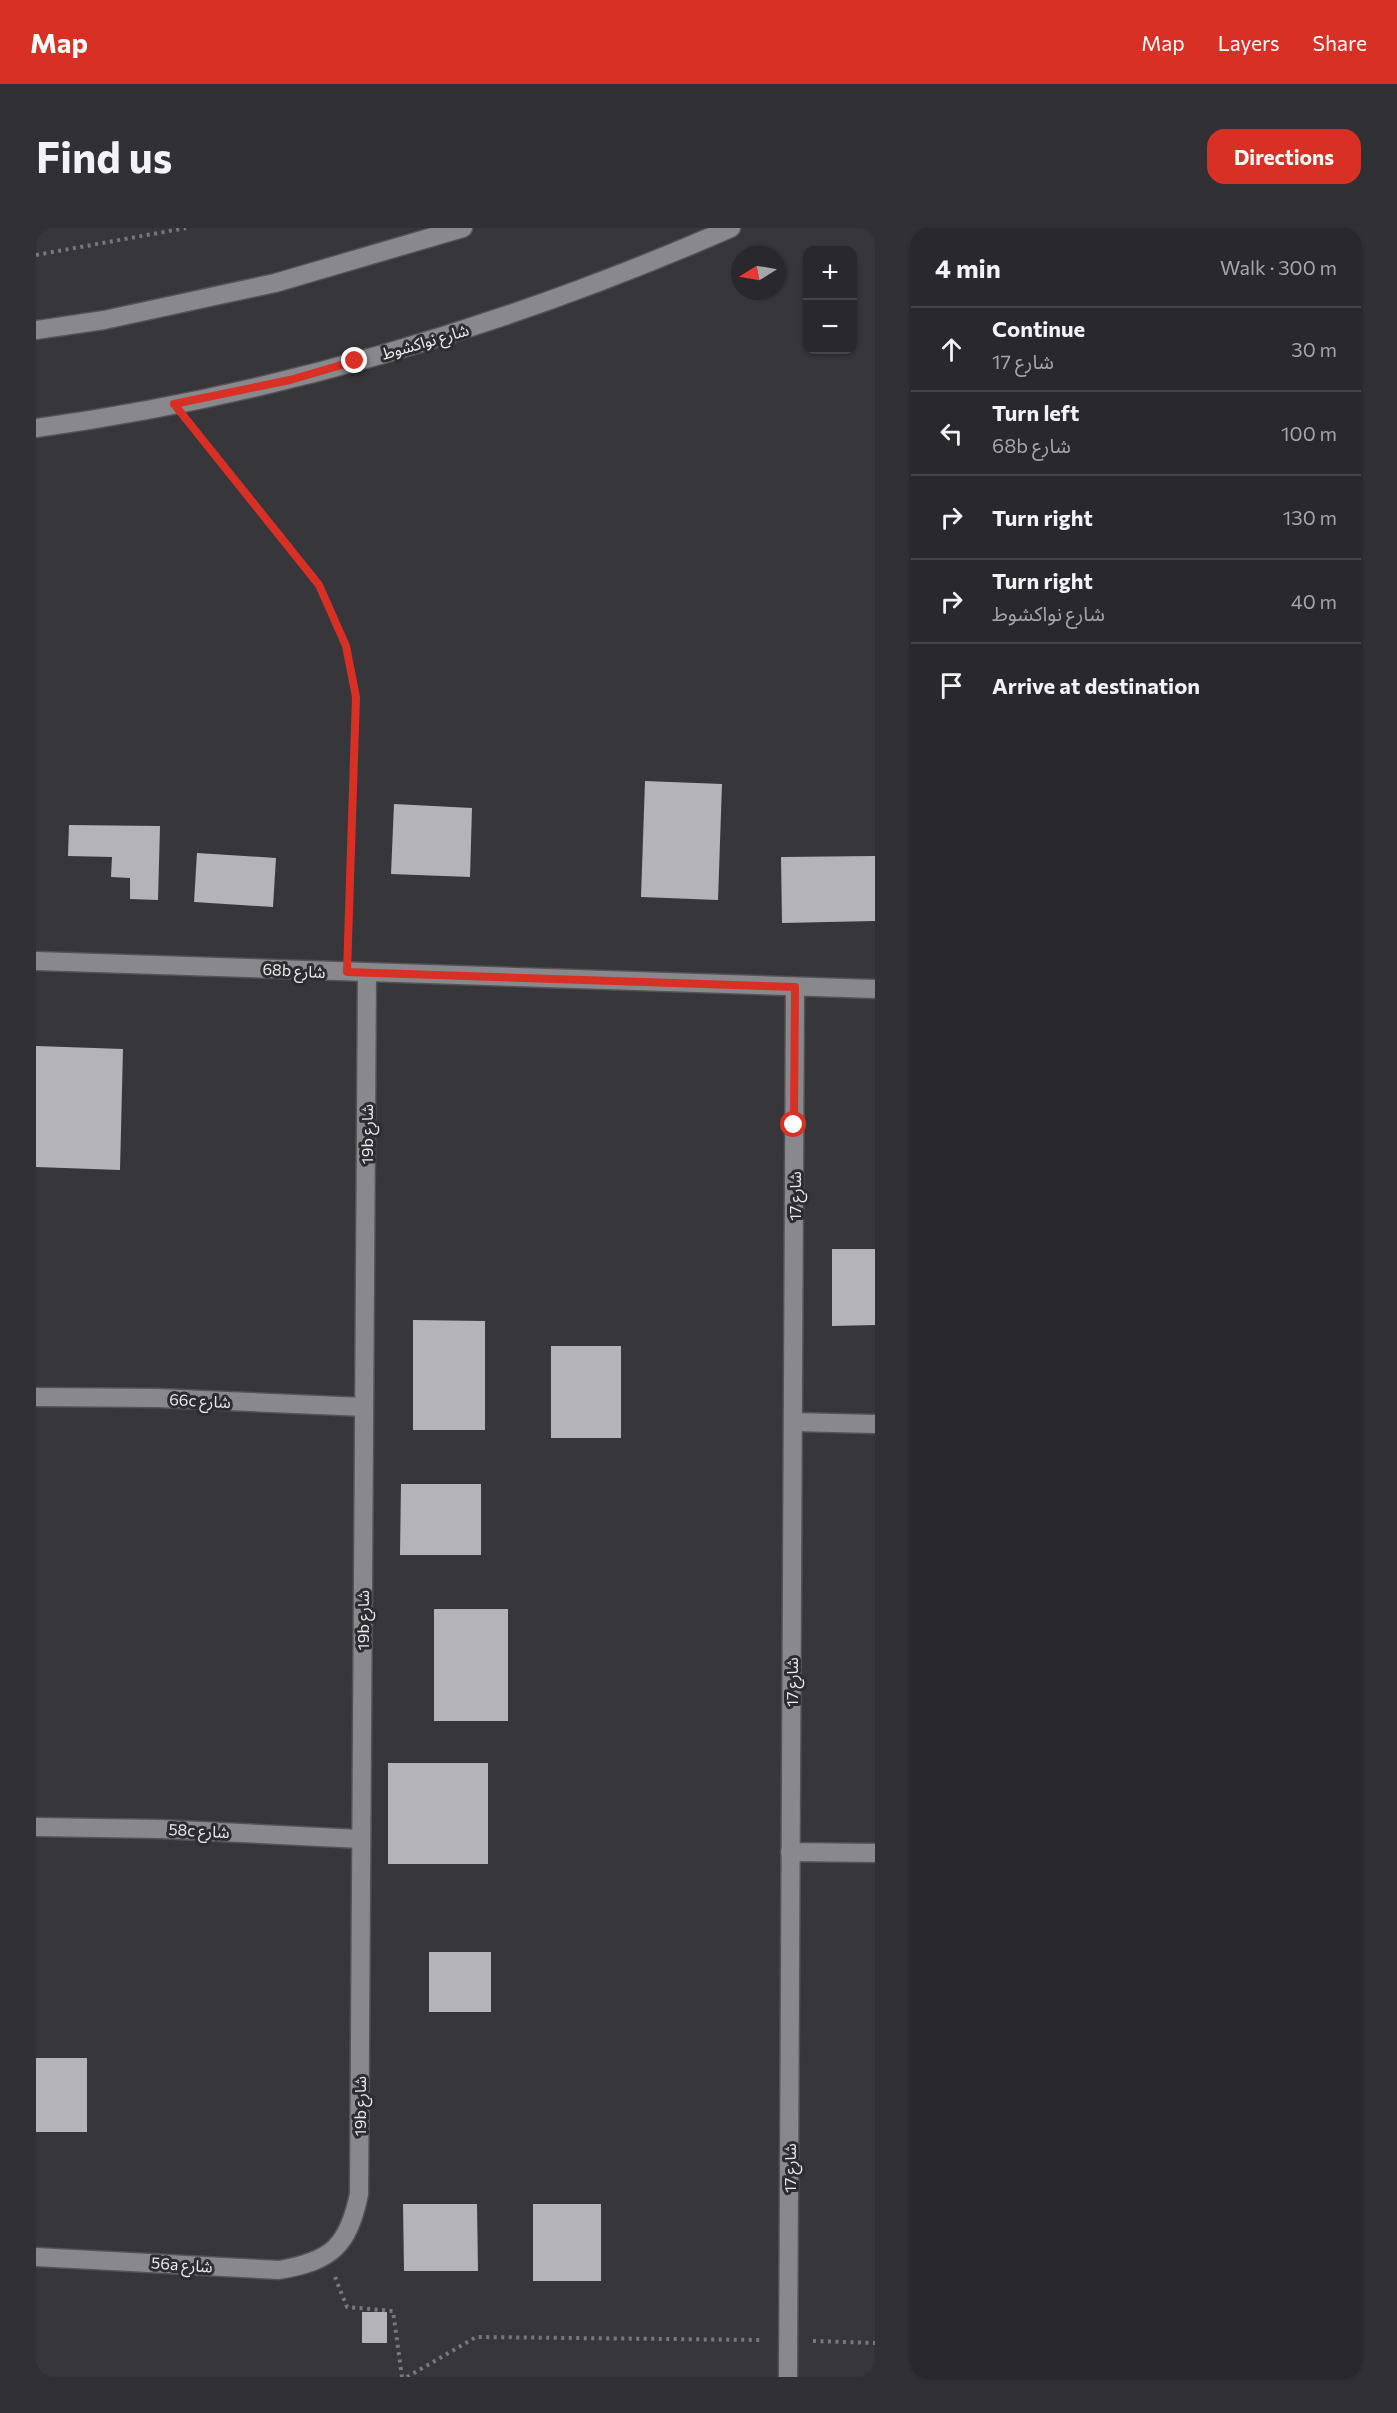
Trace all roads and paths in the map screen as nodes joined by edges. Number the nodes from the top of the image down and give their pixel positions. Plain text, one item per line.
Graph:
1 (186, 228) edge
2 (463, 228) edge
3 (730, 228) edge
4 (36, 255) edge
5 (36, 330) edge
6 (174, 404) junction
7 (36, 428) edge
8 (36, 961) edge
9 (347, 972) junction
10 (367, 973) junction
11 (795, 987) junction
12 (875, 989) edge
13 (36, 1397) edge
14 (364, 1407) junction
15 (793, 1422) junction
16 (875, 1424) edge
17 (36, 1827) edge
18 (361, 1839) junction
19 (790, 1852) junction
20 (875, 1853) edge
21 (36, 2257) edge
22 (326, 2257) junction
23 (788, 2340) junction
24 (875, 2343) edge
25 (402, 2377) edge
26 (407, 2377) edge
27 (788, 2377) edge

1 - 4 path
2 - 5 street
3 - 6 street, شارع نواكشوط
6 - 7 street, شارع نواكشوط
6 - 9 path
8 - 9 street, 68b شارع
9 - 10 street, 68b شارع
10 - 11 street, 68b شارع
10 - 14 street, 19b شارع
11 - 12 street, 68b شارع
11 - 15 street, شارع 17
13 - 14 street, 66c شارع
14 - 18 street, 19b شارع
15 - 16 street
15 - 19 street, شارع 17
17 - 18 street, 58c شارع
18 - 22 street, 19b شارع
19 - 20 street
19 - 23 street, شارع 17
21 - 22 street, 56a شارع
22 - 25 path
23 - 24 path
23 - 26 path
23 - 27 street, شارع 17

